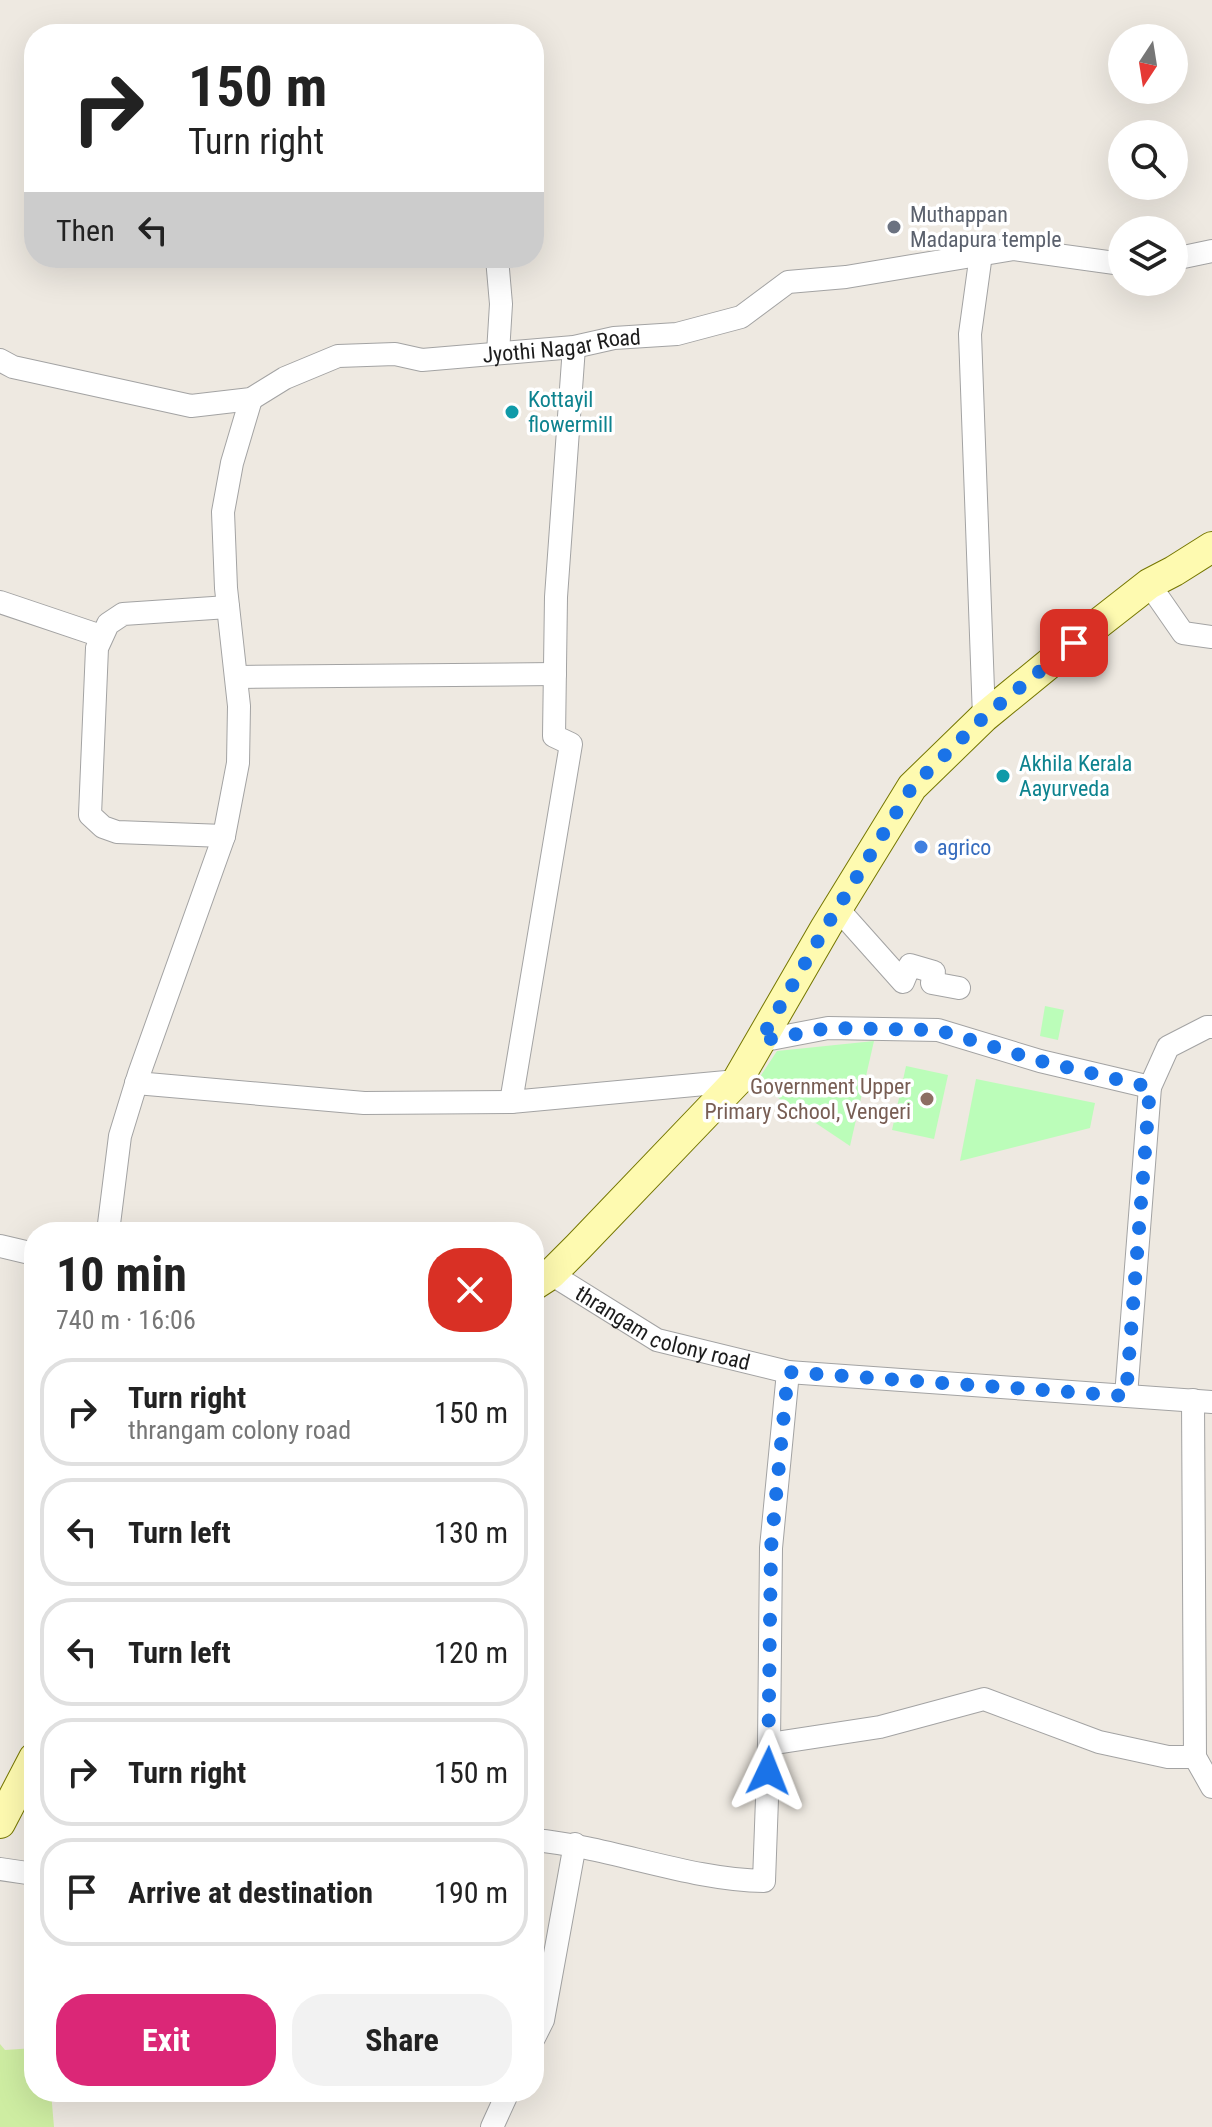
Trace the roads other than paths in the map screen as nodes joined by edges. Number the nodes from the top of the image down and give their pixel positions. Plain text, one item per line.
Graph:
1 (1212, 251) edge
2 (981, 254) junction
3 (1188, 256) edge
4 (1108, 262) edge
5 (498, 268) edge
6 (574, 347) junction
7 (498, 353) junction
8 (0, 360) edge
9 (251, 399) junction
10 (1212, 547) edge
11 (1149, 584) junction
12 (0, 602) edge
13 (228, 607) junction
14 (101, 636) junction
15 (1212, 637) edge
16 (555, 674) junction
17 (238, 677) junction
18 (984, 717) junction
19 (224, 836) junction
20 (837, 908) junction
21 (959, 988) dead end
22 (1212, 1027) edge
23 (760, 1041) junction
24 (737, 1081) junction
25 (136, 1083) junction
26 (1150, 1087) junction
27 (511, 1102) junction
28 (109, 1222) edge
29 (0, 1246) edge
30 (24, 1252) edge
31 (544, 1277) edge
32 (544, 1280) edge
33 (788, 1372) junction
34 (1126, 1396) junction
35 (1203, 1401) edge
36 (769, 1744) junction
37 (1195, 1757) junction
38 (24, 1777) edge
39 (1212, 1787) edge
40 (0, 1823) edge
41 (544, 1841) edge
42 (575, 1844) junction
43 (0, 1869) edge
44 (24, 1873) edge
45 (544, 2014) edge
46 (503, 2102) edge
47 (492, 2127) edge

1 - 3 street
2 - 4 street, Jyothi Nagar Road
2 - 6 street, Jyothi Nagar Road
2 - 18 street
5 - 7 street
6 - 7 street, Jyothi Nagar Road
6 - 16 street
7 - 9 street, Jyothi Nagar Road
8 - 9 street, Jyothi Nagar Road
9 - 13 street
10 - 11 main road
11 - 15 street
11 - 18 main road
12 - 14 street
13 - 14 street
13 - 17 street
14 - 19 street
16 - 17 street
16 - 27 street
17 - 19 street
18 - 20 main road
19 - 25 street
20 - 21 street
20 - 23 main road
22 - 26 street
23 - 24 main road
23 - 26 street
24 - 27 street
24 - 31 main road
25 - 27 street
25 - 28 street
26 - 34 street
29 - 30 street
32 - 33 street, thrangam colony road
33 - 34 street, thrangam colony road
33 - 36 street
34 - 35 street, thrangam colony road
35 - 37 street
36 - 37 street
36 - 42 street
37 - 39 street
38 - 40 main road
41 - 42 street
42 - 45 street
43 - 44 street
46 - 47 street

